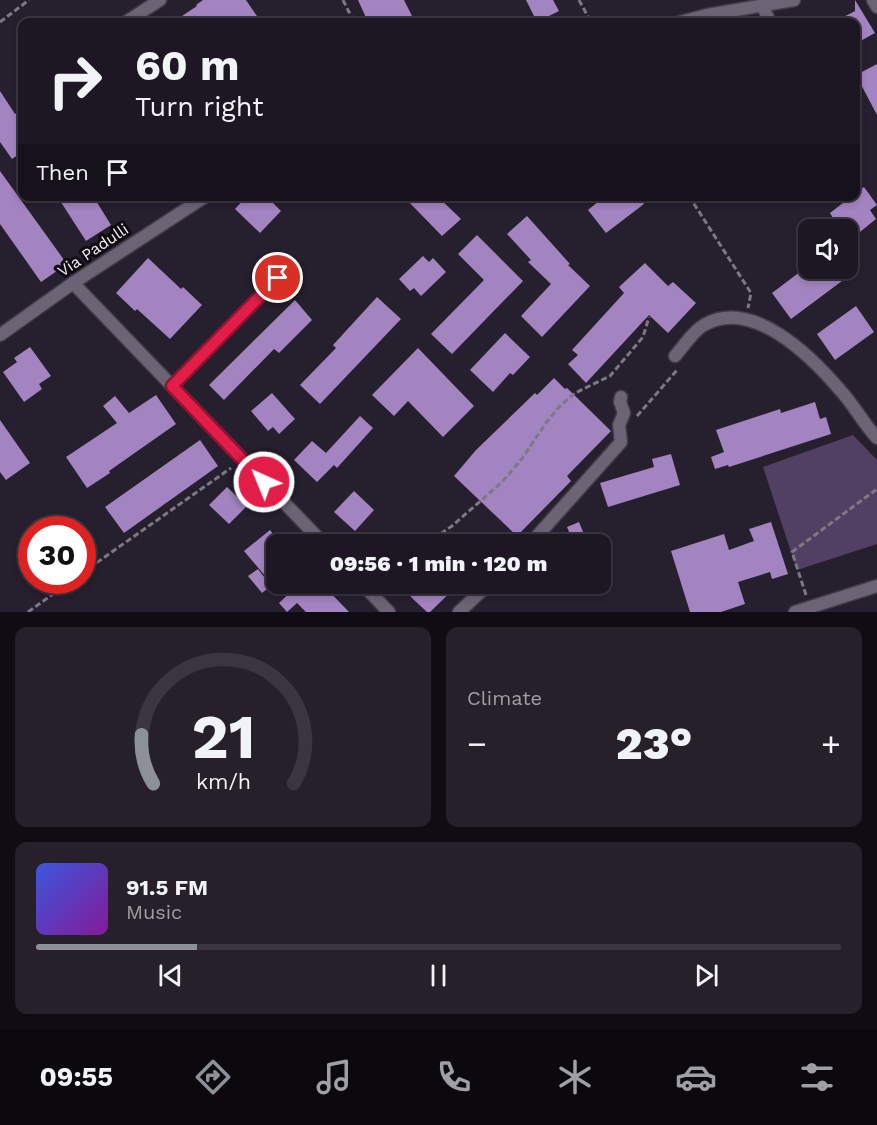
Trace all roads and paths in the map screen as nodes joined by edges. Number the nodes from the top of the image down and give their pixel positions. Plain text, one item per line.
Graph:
1 (29, 0) edge
2 (160, 0) edge
3 (343, 0) edge
4 (579, 0) edge
5 (794, 0) edge
6 (873, 0) edge
7 (762, 5) junction
8 (877, 7) edge
9 (132, 18) edge
10 (352, 18) edge
11 (589, 18) edge
12 (699, 18) edge
13 (768, 18) edge
14 (0, 22) edge
15 (198, 201) edge
16 (692, 201) edge
17 (278, 278) dead end
18 (73, 283) junction
19 (649, 317) dead end
20 (746, 319) junction
21 (0, 335) edge
22 (675, 356) joint
23 (172, 386) junction
24 (621, 397) dead end
25 (621, 433) junction
26 (877, 438) edge
27 (243, 460) junction
28 (877, 489) edge
29 (314, 534) edge
30 (440, 534) edge
31 (539, 534) edge
32 (96, 563) edge
33 (877, 586) edge
34 (53, 594) edge
35 (372, 594) edge
36 (478, 594) edge
37 (810, 607) junction
38 (28, 612) edge
39 (389, 612) edge
40 (459, 612) edge
41 (795, 612) edge

1 - 14 path
2 - 9 street
3 - 10 path
4 - 11 path
5 - 7 street
6 - 8 street
7 - 12 street
7 - 13 street
15 - 18 street, Via Padulli
16 - 20 path
17 - 23 lane
18 - 21 street, Via Padulli
18 - 23 street
19 - 30 path
20 - 22 street
20 - 26 street
22 - 25 path
23 - 27 street
24 - 25 street
25 - 31 street
27 - 29 street
27 - 32 path
28 - 37 path
33 - 37 street
34 - 38 path
35 - 39 street
36 - 40 street
37 - 41 street

